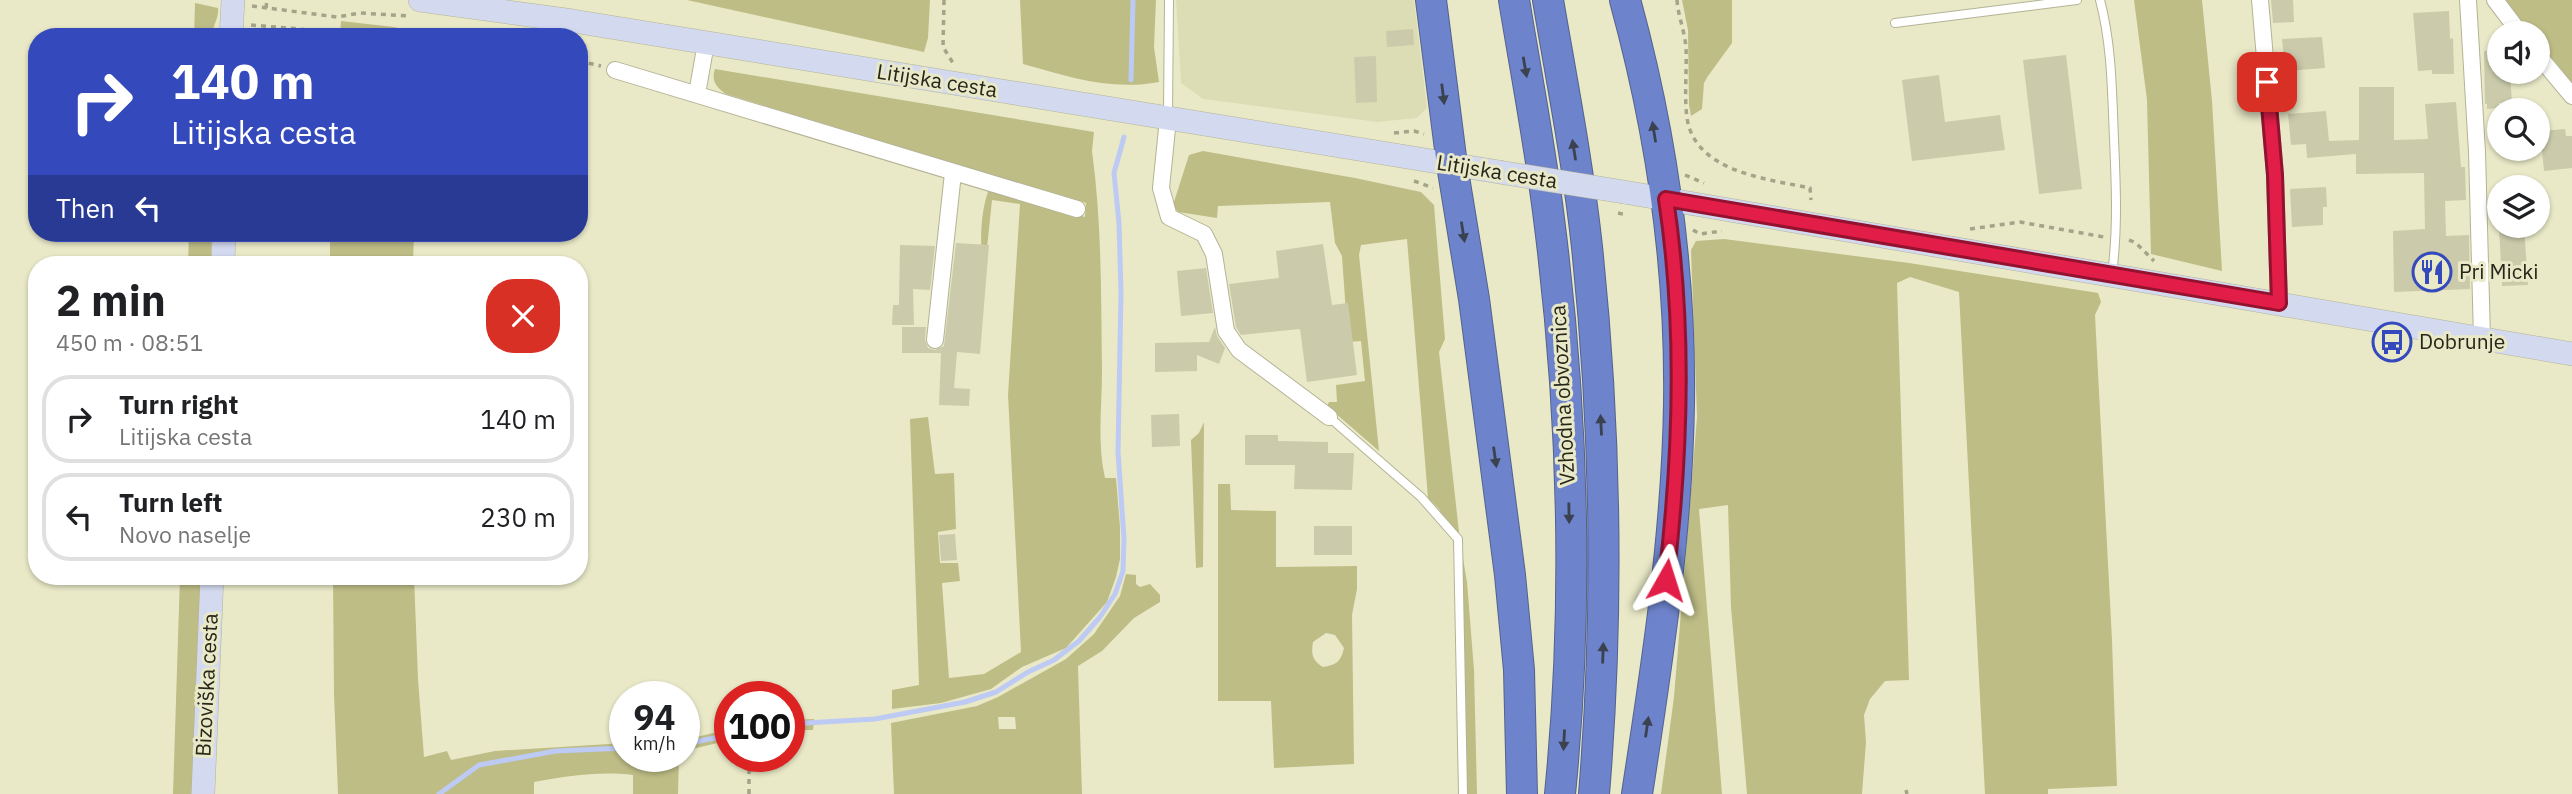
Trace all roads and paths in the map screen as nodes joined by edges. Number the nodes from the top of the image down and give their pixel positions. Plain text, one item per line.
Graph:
1 (267, 0) edge
2 (944, 0) edge
3 (1169, 0) edge
4 (1431, 0) edge
5 (1514, 0) edge
6 (1548, 0) edge
7 (1625, 0) edge
8 (1677, 0) edge
9 (2077, 0) edge
10 (2100, 0) edge
11 (2260, 0) edge
12 (2468, 0) edge
13 (2495, 0) edge
14 (266, 8) junction
15 (416, 8) edge
16 (232, 17) edge
17 (2511, 21) edge
18 (1895, 23) dead end
19 (294, 28) edge
20 (706, 43) junction
21 (588, 63) edge
22 (2550, 69) edge
23 (615, 70) joint
24 (976, 87) junction
25 (697, 94) junction
26 (2572, 96) edge
27 (1168, 119) junction
28 (1452, 165) junction
29 (953, 173) junction
30 (1666, 199) junction
31 (1811, 200) dead end
32 (1077, 209) dead end
33 (1957, 228) dead end
34 (2103, 237) dead end
35 (2112, 274) junction
36 (2279, 303) junction
37 (2482, 338) junction
38 (934, 340) dead end
39 (2572, 354) edge
40 (1329, 417) joint
41 (212, 585) edge
42 (749, 772) edge
43 (203, 794) edge
44 (749, 794) edge
45 (1463, 794) edge
46 (1522, 794) edge
47 (1560, 794) edge
48 (1594, 794) edge
49 (1637, 794) edge

1 - 14 path
2 - 24 path
3 - 27 lane
4 -> 28 highway
5 -> 47 highway, Vzhodna obvoznica
48 -> 6 highway, Vzhodna obvoznica
30 -> 7 highway
8 - 31 path
9 - 18 lane
10 - 35 lane
11 - 36 street
12 - 37 street
13 - 17 street
14 - 15 path
14 - 16 path
15 - 20 main road, Litijska cesta
16 - 19 path
20 - 24 main road, Litijska cesta
20 - 25 street
21 - 23 path
22 - 26 street
23 - 25 street
24 - 27 main road, Litijska cesta
25 - 29 street
27 - 28 main road, Litijska cesta
27 - 40 street
28 - 30 main road, Litijska cesta, bridge
28 -> 46 highway
29 - 32 street
29 - 38 street
30 - 35 main road, Litijska cesta
49 -> 30 highway
33 - 34 path
35 - 36 main road, Litijska cesta
36 - 37 main road, Litijska cesta
37 - 39 main road, Litijska cesta
40 - 45 lane
41 - 43 main road, Bizoviška cesta
42 - 44 path

